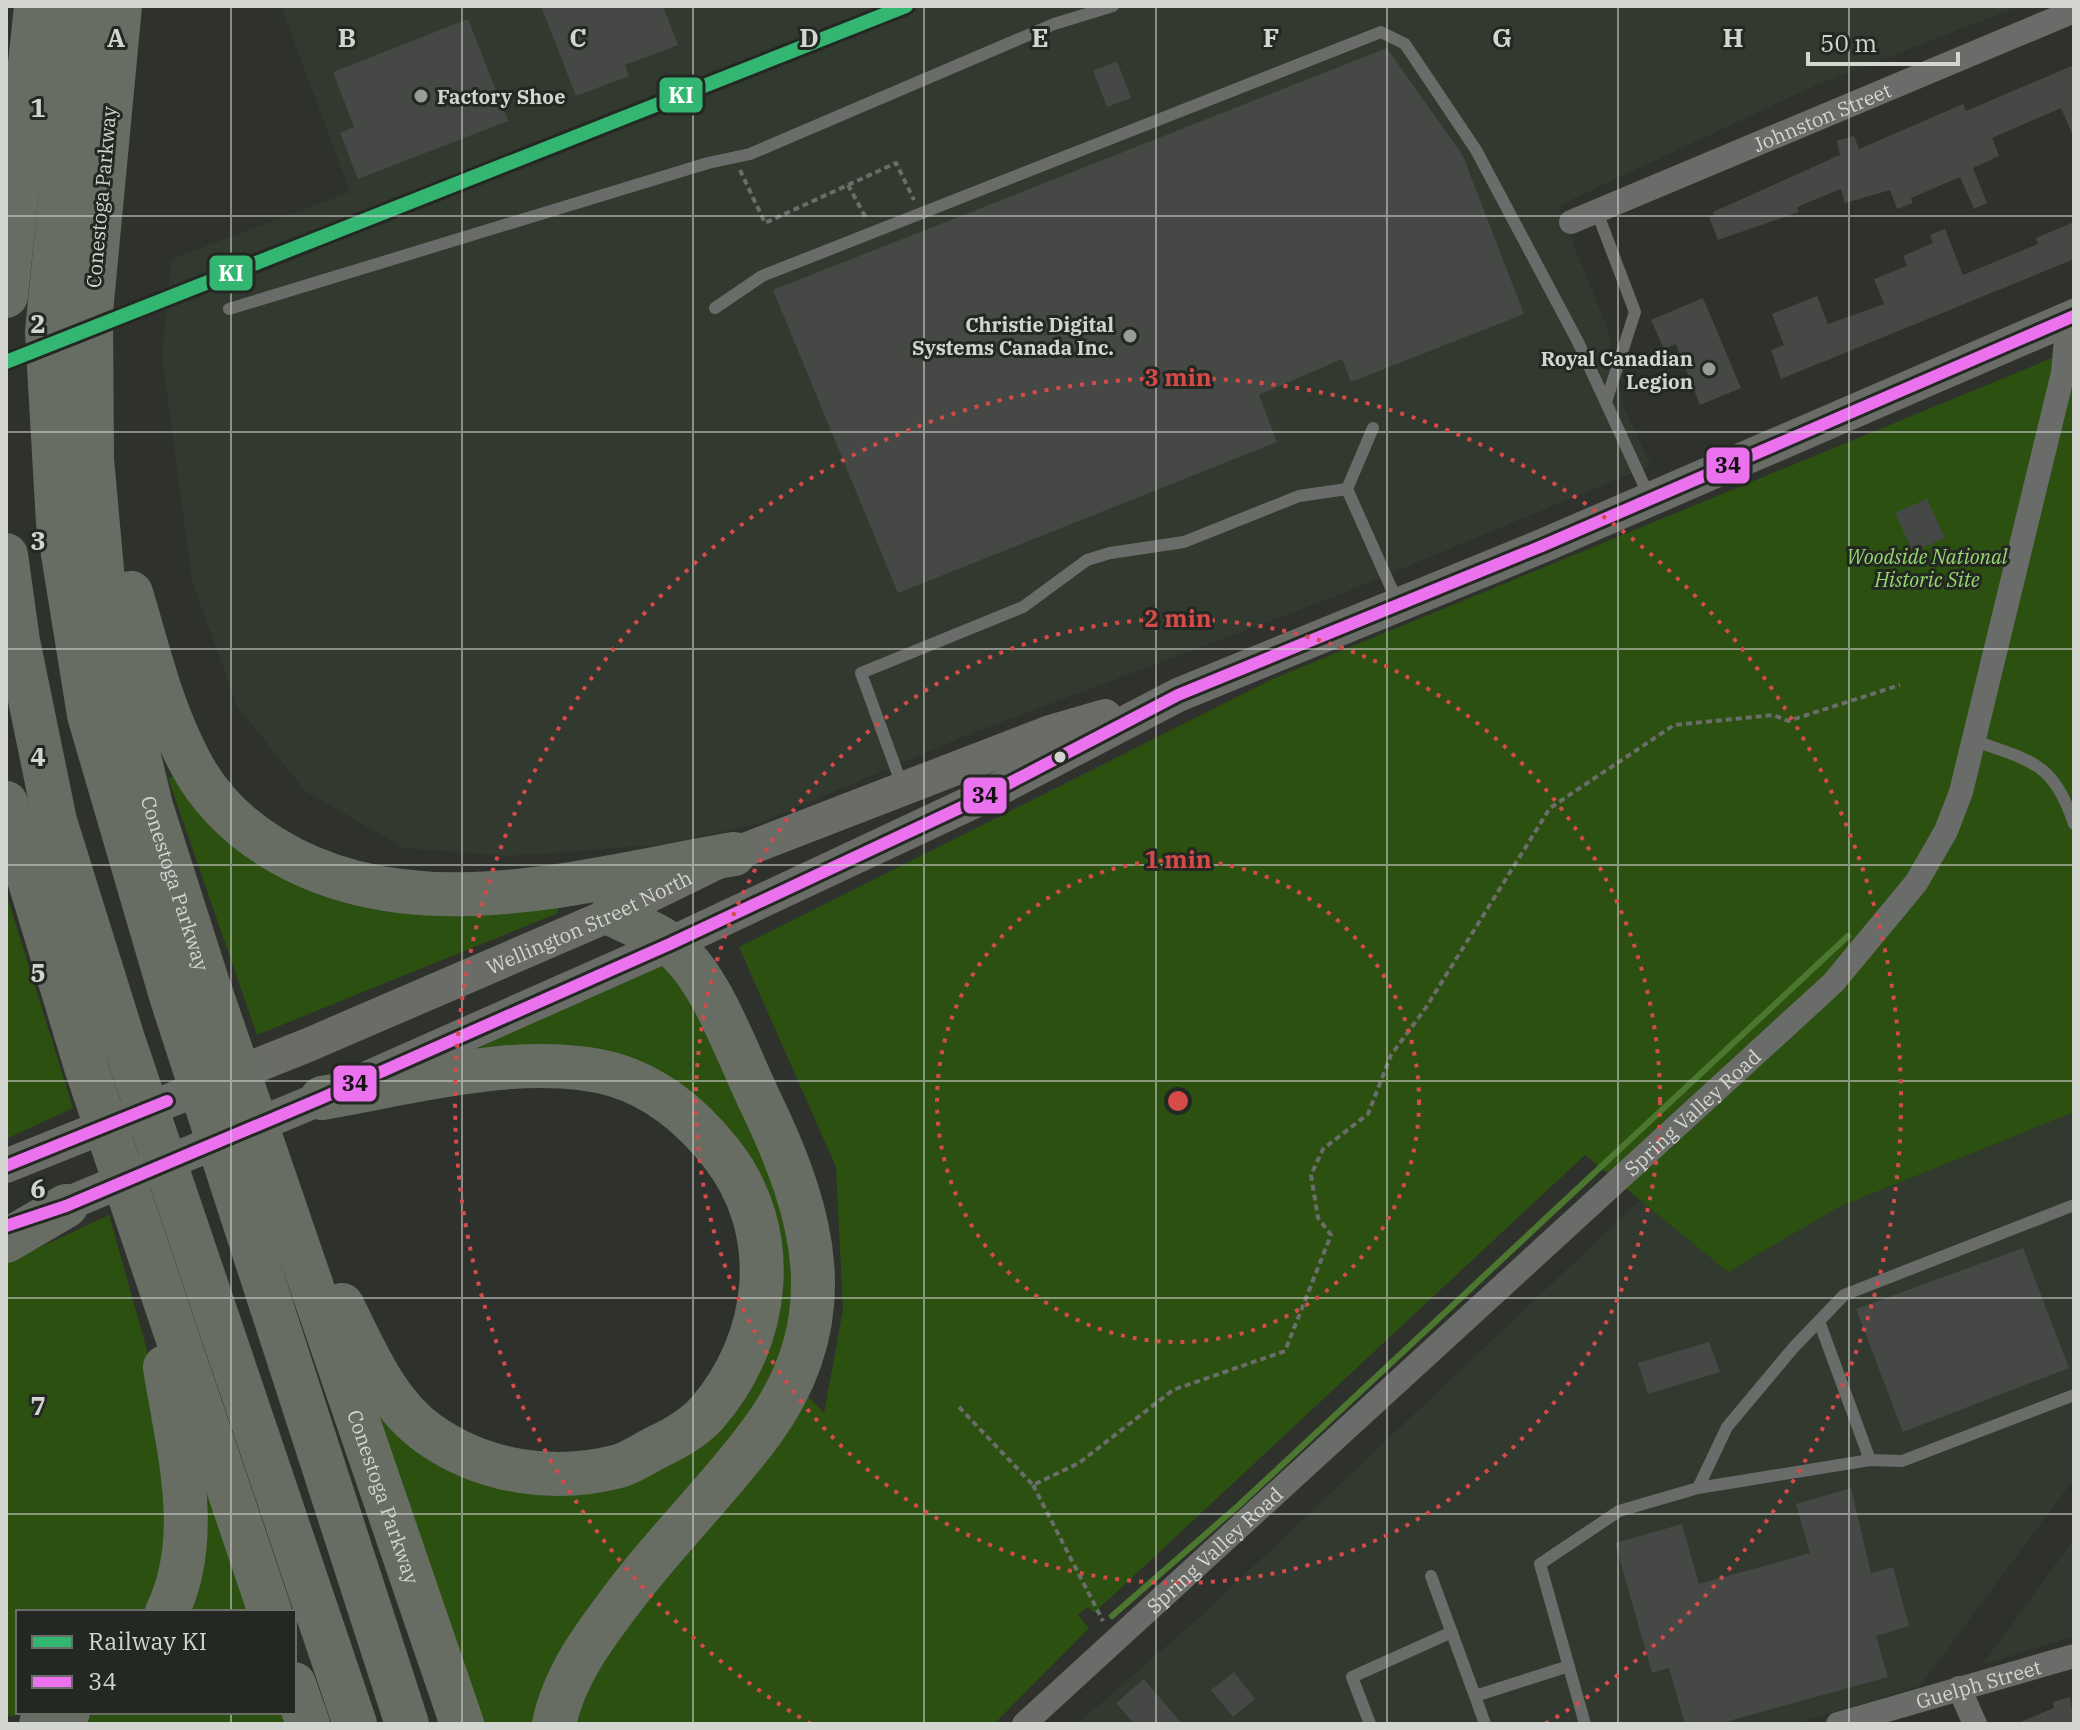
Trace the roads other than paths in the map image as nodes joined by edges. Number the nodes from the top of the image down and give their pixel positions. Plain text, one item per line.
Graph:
1 (36, 6) edge
2 (79, 6) edge
3 (120, 6) edge
4 (1113, 6) edge
5 (2074, 11) edge
6 (1597, 212) junction
7 (1571, 222) dead end
8 (6, 296) edge
9 (715, 308) dead end
10 (229, 309) dead end
11 (2068, 319) edge
12 (1606, 402) junction
13 (1373, 428) dead end
14 (92, 459) junction
15 (1347, 489) junction
16 (1650, 499) junction
17 (6, 555) edge
18 (1399, 605) junction
19 (1178, 695) junction
20 (1975, 741) junction
21 (903, 788) junction
22 (6, 803) edge
23 (2074, 824) edge
24 (734, 854) junction
25 (612, 914) junction
26 (670, 944) junction
27 (322, 1098) junction
28 (6, 1166) edge
29 (276, 1179) junction
30 (2074, 1205) edge
31 (66, 1206) junction
32 (6, 1226) edge
33 (6, 1241) edge
34 (145, 1242) junction
35 (1819, 1321) junction
36 (2074, 1395) edge
37 (1870, 1460) junction
38 (1698, 1488) junction
39 (1431, 1576) dead end
40 (168, 1610) edge
41 (269, 1610) edge
42 (1452, 1632) junction
43 (2074, 1656) edge
44 (1569, 1666) junction
45 (1959, 1688) junction
46 (296, 1690) edge
47 (1475, 1696) junction
48 (64, 1714) edge
49 (41, 1724) edge
50 (308, 1724) edge
51 (355, 1724) edge
52 (407, 1724) edge
53 (462, 1724) edge
54 (554, 1724) edge
55 (1024, 1724) edge
56 (1370, 1724) edge
57 (1485, 1724) edge
58 (1585, 1724) edge
59 (1838, 1724) edge
60 (1975, 1724) edge

1 - 8 highway
2 - 52 highway, Conestoga Parkway
3 - 14 highway, Conestoga Parkway
4 - 10 lane
5 - 6 street, Johnston Street
6 - 7 street, Johnston Street
6 - 12 lane
9 - 12 lane
11 - 16 street, Wellington Street North
11 - 20 street, Spring Valley Road
12 - 16 lane
13 - 15 lane
14 - 24 highway
14 - 29 highway, Conestoga Parkway
15 - 18 lane
15 - 21 lane
16 - 18 street, Wellington Street North
17 - 51 highway
18 - 19 street, Wellington Street North
19 - 21 street, Wellington Street North
19 - 26 street, Wellington Street North
20 - 23 lane
20 - 55 street, Spring Valley Road
21 - 24 street, Wellington Street North
22 - 34 highway
24 - 25 street, Wellington Street North
25 - 26 highway
25 - 28 street, Wellington Street North
26 - 27 street, Wellington Street North
26 - 54 highway
27 - 29 highway
27 - 31 street, Wellington Street North
29 - 53 highway, Conestoga Parkway
30 - 35 lane
31 - 32 street, Wellington Street North
31 - 33 highway
34 - 40 highway
34 - 41 highway
35 - 37 lane
35 - 38 lane
36 - 37 lane
37 - 38 lane
38 - 44 lane
39 - 42 lane
42 - 47 lane
42 - 56 lane
43 - 45 street, Guelph Street
44 - 47 lane
44 - 58 lane
45 - 59 street, Guelph Street
45 - 60 street
46 - 50 highway
47 - 57 lane
48 - 49 highway

